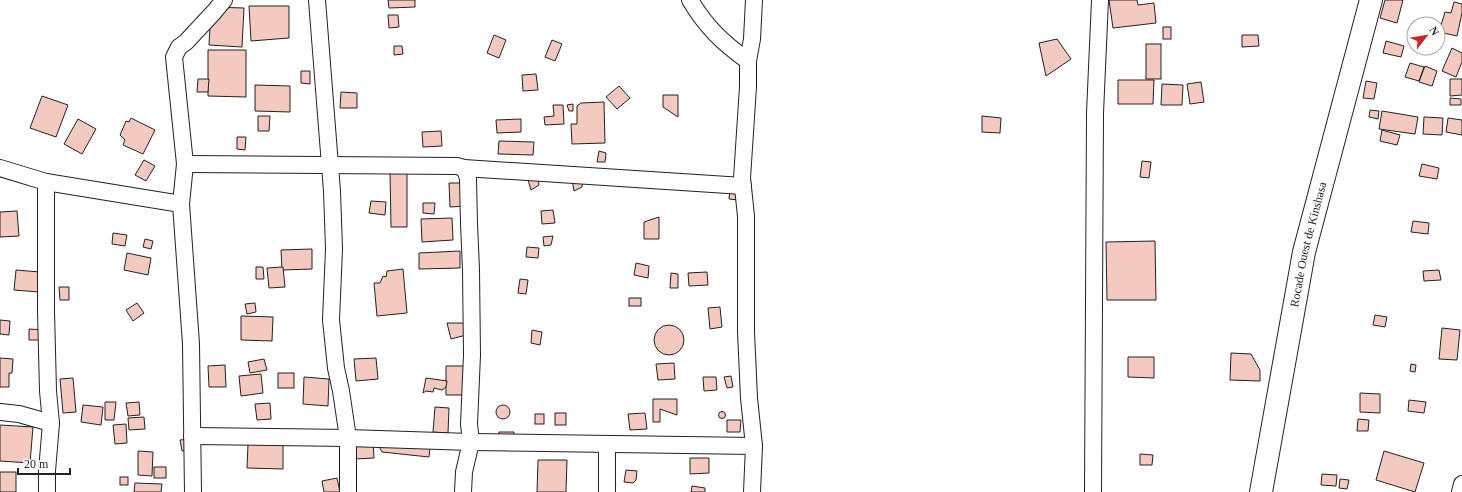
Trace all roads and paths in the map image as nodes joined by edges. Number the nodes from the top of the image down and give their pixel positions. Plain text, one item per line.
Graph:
1 (224, 0) edge
2 (317, 0) edge
3 (690, 0) edge
4 (754, 0) edge
5 (1100, 0) edge
6 (1371, 0) edge
7 (748, 62) junction
8 (185, 164) junction
9 (330, 165) junction
10 (0, 168) edge
11 (464, 168) junction
12 (46, 182) junction
13 (743, 186) junction
14 (181, 204) junction
15 (0, 412) edge
16 (51, 422) junction
17 (192, 436) junction
18 (348, 438) junction
19 (471, 442) junction
20 (607, 444) junction
21 (754, 446) junction
22 (1462, 484) edge
23 (47, 492) edge
24 (193, 492) edge
25 (348, 492) edge
26 (463, 492) edge
27 (607, 492) edge
28 (752, 492) edge
29 (1093, 492) edge
30 (1261, 492) edge
31 (1460, 492) edge

1 - 8 street
2 - 9 street
3 - 7 street
4 - 7 street
5 - 29 street
6 - 30 main road, Rocade Ouest de Kinshasa
7 - 13 street
8 - 9 street
8 - 14 street
9 - 11 street
9 - 18 street
10 - 12 street
11 - 13 street
11 - 19 street
12 - 14 street
12 - 16 street
13 - 21 street
14 - 17 street
15 - 16 street
16 - 23 street
17 - 18 street
17 - 24 street
18 - 19 street
18 - 25 street
19 - 20 street
19 - 26 street
20 - 21 street
20 - 27 street
21 - 28 street
22 - 31 street

